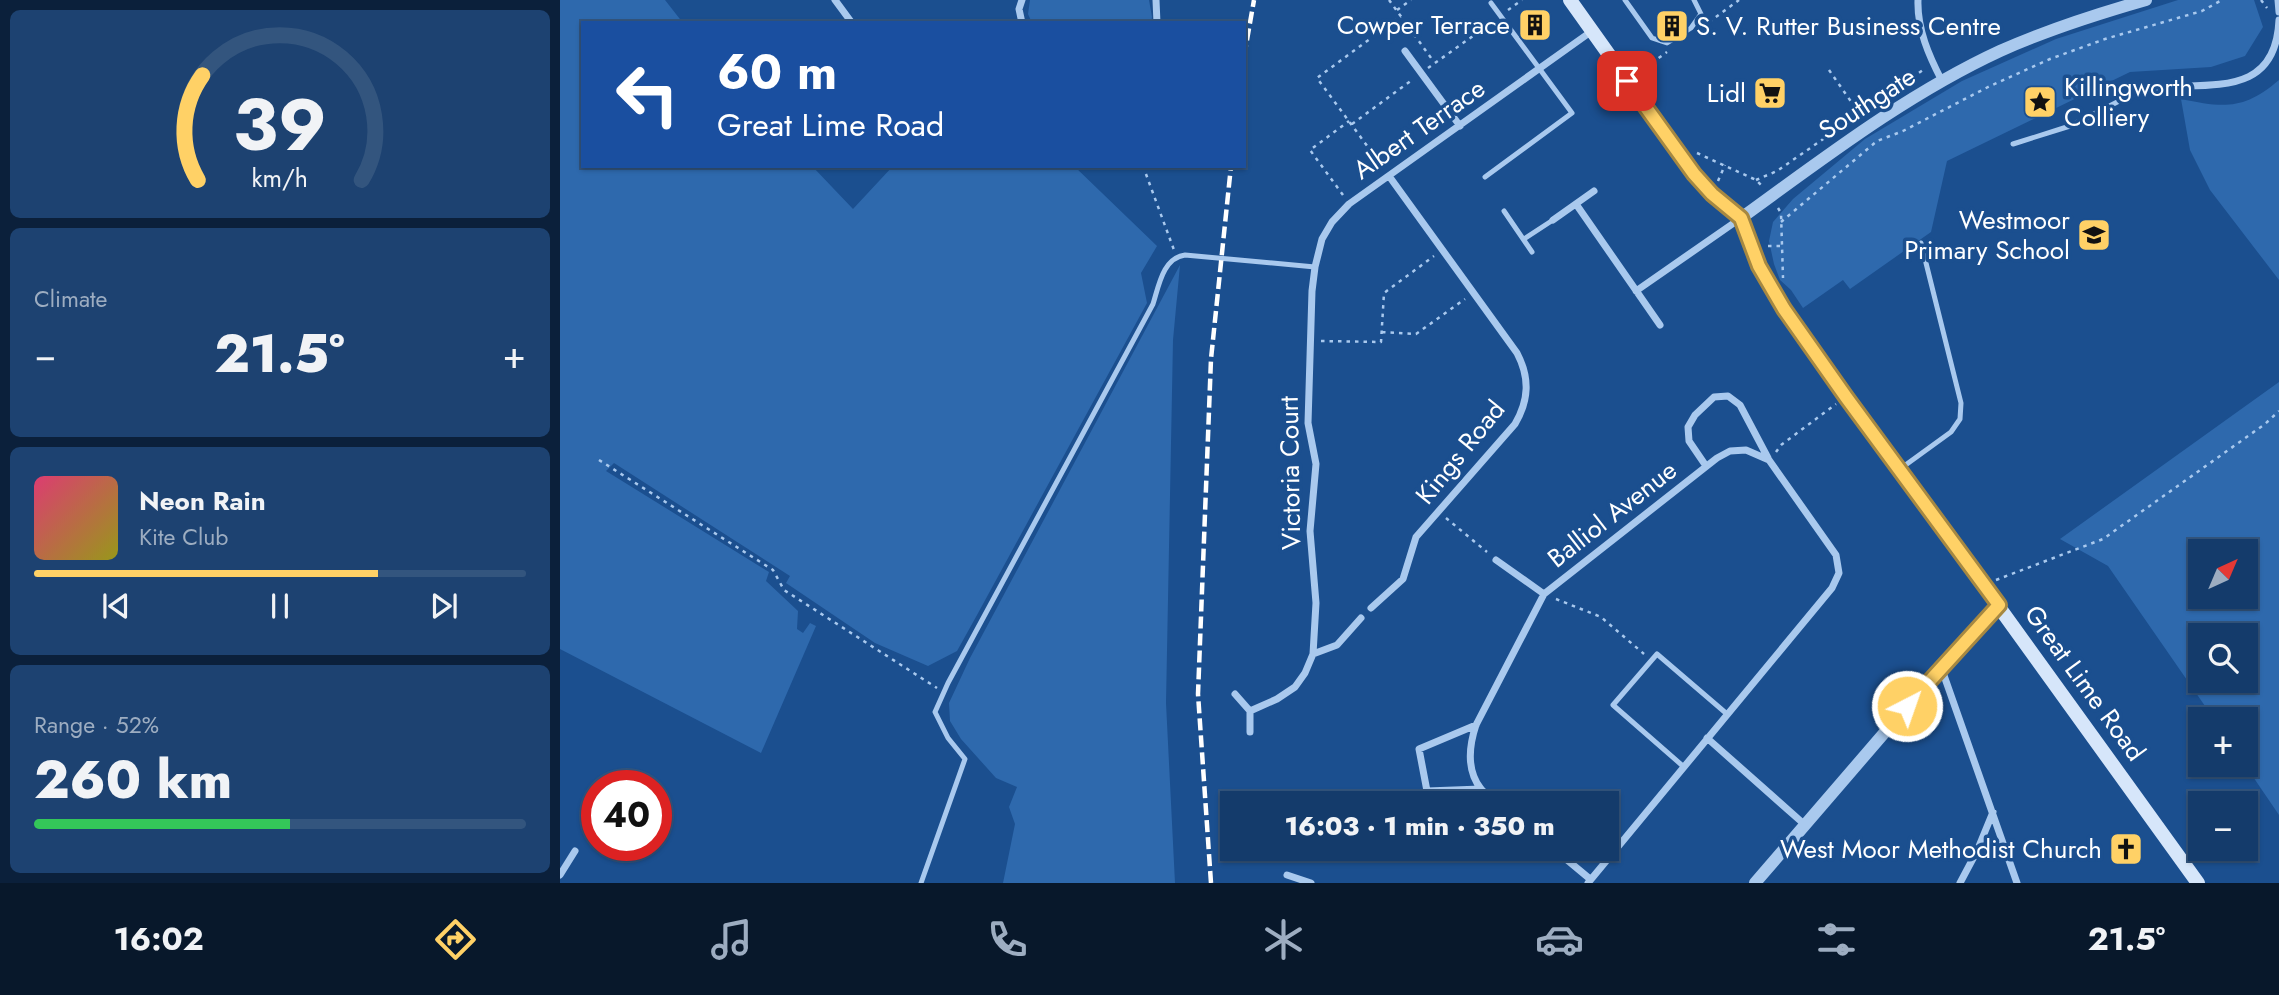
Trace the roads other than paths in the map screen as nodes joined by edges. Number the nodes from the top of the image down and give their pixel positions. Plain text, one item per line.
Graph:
1 (835, 0) edge
2 (1022, 0) edge
3 (1156, 0) edge
4 (1570, 0) edge
5 (1625, 0) edge
6 (1693, 0) edge
7 (1918, 0) edge
8 (2146, 0) edge
9 (2278, 0) edge
10 (1491, 3) dead end
11 (2279, 12) edge
12 (2279, 20) edge
13 (851, 21) edge
14 (1022, 21) edge
15 (1157, 21) edge
16 (1592, 32) junction
17 (1405, 51) dead end
18 (1539, 69) junction
19 (1942, 81) junction
20 (2164, 87) joint
21 (1460, 126) junction
22 (2013, 144) dead end
23 (1389, 176) junction
24 (1485, 177) dead end
25 (1594, 191) dead end
26 (1576, 204) junction
27 (1504, 211) dead end
28 (1741, 218) junction
29 (1553, 220) joint
30 (1524, 239) junction
31 (1921, 243) dead end
32 (1532, 252) dead end
33 (1315, 267) junction
34 (1312, 291) joint
35 (1636, 291) junction
36 (1660, 325) dead end
37 (1769, 460) junction
38 (1706, 466) junction
39 (1899, 470) junction
40 (1496, 560) road end
41 (1544, 594) junction
42 (1999, 605) junction
43 (1371, 608) dead end
44 (1361, 618) dead end
45 (1313, 654) junction
46 (1941, 667) junction
47 (1236, 694) dead end
48 (1250, 711) junction
49 (1727, 714) junction
50 (1476, 725) junction
51 (1250, 732) dead end
52 (1707, 738) junction
53 (1684, 767) junction
54 (1481, 789) junction
55 (1484, 791) edge
56 (1994, 812) junction
57 (1804, 824) junction
58 (575, 852) dead end
59 (1567, 861) edge
60 (560, 875) edge
61 (1287, 875) dead end
62 (1589, 881) edge
63 (921, 883) edge
64 (1311, 883) edge
65 (1755, 883) edge
66 (1960, 883) edge
67 (2017, 883) edge
68 (2198, 883) edge

1 - 13 street
2 - 14 street
3 - 15 street
4 - 16 main road, Great Lime Road
5 - 6 lane
7 - 19 street
8 - 19 street, Southgate
9 - 11 street
10 - 18 lane
12 - 20 street
16 - 18 street, Albert Terrace
16 - 28 main road, Great Lime Road
17 - 21 street
18 - 21 street, Albert Terrace
18 - 24 lane
19 - 28 street, Southgate
20 - 22 lane
21 - 23 street, Albert Terrace
23 - 33 street, Albert Terrace
23 - 43 street, Kings Road
25 - 26 street
26 - 29 street
26 - 35 street
27 - 30 lane
28 - 35 street
28 - 39 main road, Great Lime Road
29 - 30 lane
30 - 32 lane
31 - 39 lane
33 - 34 street, Albert Terrace
33 - 63 lane
34 - 45 street, Victoria Court
35 - 36 street
37 - 38 street, Balliol Avenue
37 - 38 street, Balliol Avenue
37 - 49 street, Balliol Avenue
38 - 41 street, Balliol Avenue
39 - 42 main road, Great Lime Road
40 - 41 street, Balliol Avenue
41 - 50 street, Balliol Avenue
42 - 46 street
42 - 68 main road, Great Lime Road
44 - 45 street
45 - 48 street, Victoria Court
46 - 56 street
46 - 57 street
47 - 48 street
48 - 51 street
49 - 52 street, Balliol Avenue
49 - 53 lane
50 - 54 street, Balliol Avenue
50 - 54 street
52 - 53 street, Balliol Avenue
52 - 57 street
53 - 62 street
54 - 55 street
56 - 66 street
56 - 67 street
57 - 65 street
58 - 60 street
59 - 62 street
61 - 64 street

